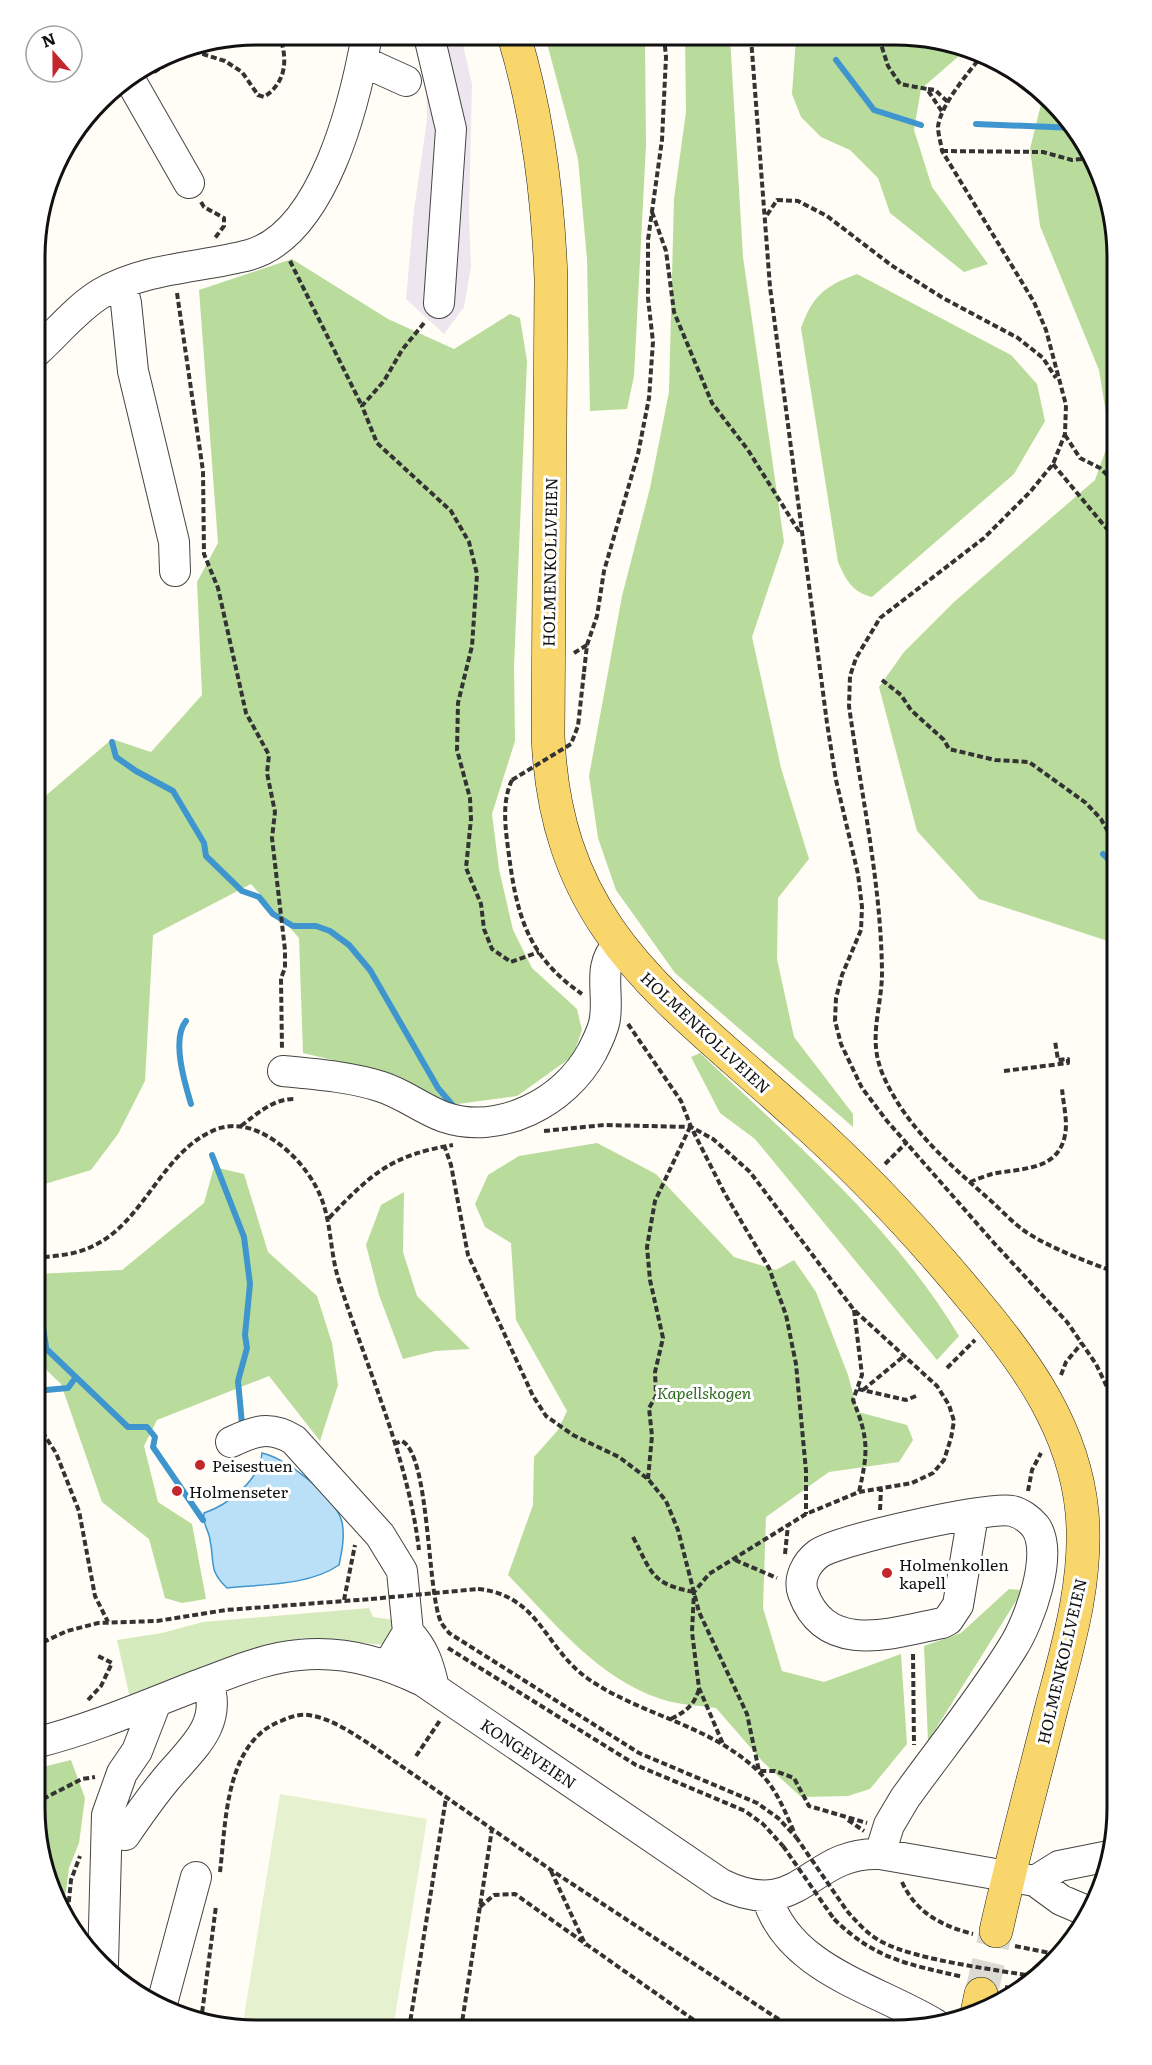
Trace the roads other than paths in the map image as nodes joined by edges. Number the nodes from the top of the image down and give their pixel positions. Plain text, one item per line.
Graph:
1 (431, 45) edge
2 (516, 45) edge
3 (365, 48) edge
4 (406, 81) dead end
5 (133, 85) edge
6 (189, 183) road end
7 (121, 284) junction
8 (439, 303) road end
9 (45, 343) edge
10 (175, 571) dead end
11 (618, 945) junction
12 (283, 1085) road end
13 (231, 1442) dead end
14 (973, 1515) junction
15 (408, 1632) junction
16 (388, 1665) junction
17 (208, 1682) junction
18 (434, 1688) junction
19 (156, 1701) junction
20 (45, 1740) edge
21 (125, 1835) dead end
22 (1101, 1858) edge
23 (889, 1864) junction
24 (1022, 1879) junction
25 (211, 1882) road end
26 (767, 1897) junction
27 (1082, 1909) edge
28 (996, 1937) tunnel mouth
29 (103, 1954) edge
30 (164, 1999) edge
31 (924, 2018) edge

1 - 8 street
2 - 11 main road, HOLMENKOLLVEIEN
3 - 4 street
3 - 7 street
5 - 6 street
7 - 9 street
7 - 10 street
11 - 12 street
11 - 24 main road, HOLMENKOLLVEIEN
13 - 15 street
14 - 14 street
14 - 23 street
15 - 16 street
15 - 18 street
16 - 17 street, KONGEVEIEN
16 - 18 street, KONGEVEIEN
17 - 19 street, KONGEVEIEN
17 - 21 street
18 - 26 street, KONGEVEIEN
19 - 20 street, KONGEVEIEN
19 - 29 street
22 - 24 street
23 - 24 street, KONGEVEIEN
23 - 26 street, KONGEVEIEN
24 - 27 street
24 - 28 main road, HOLMENKOLLVEIEN
25 - 30 street
26 - 31 street

